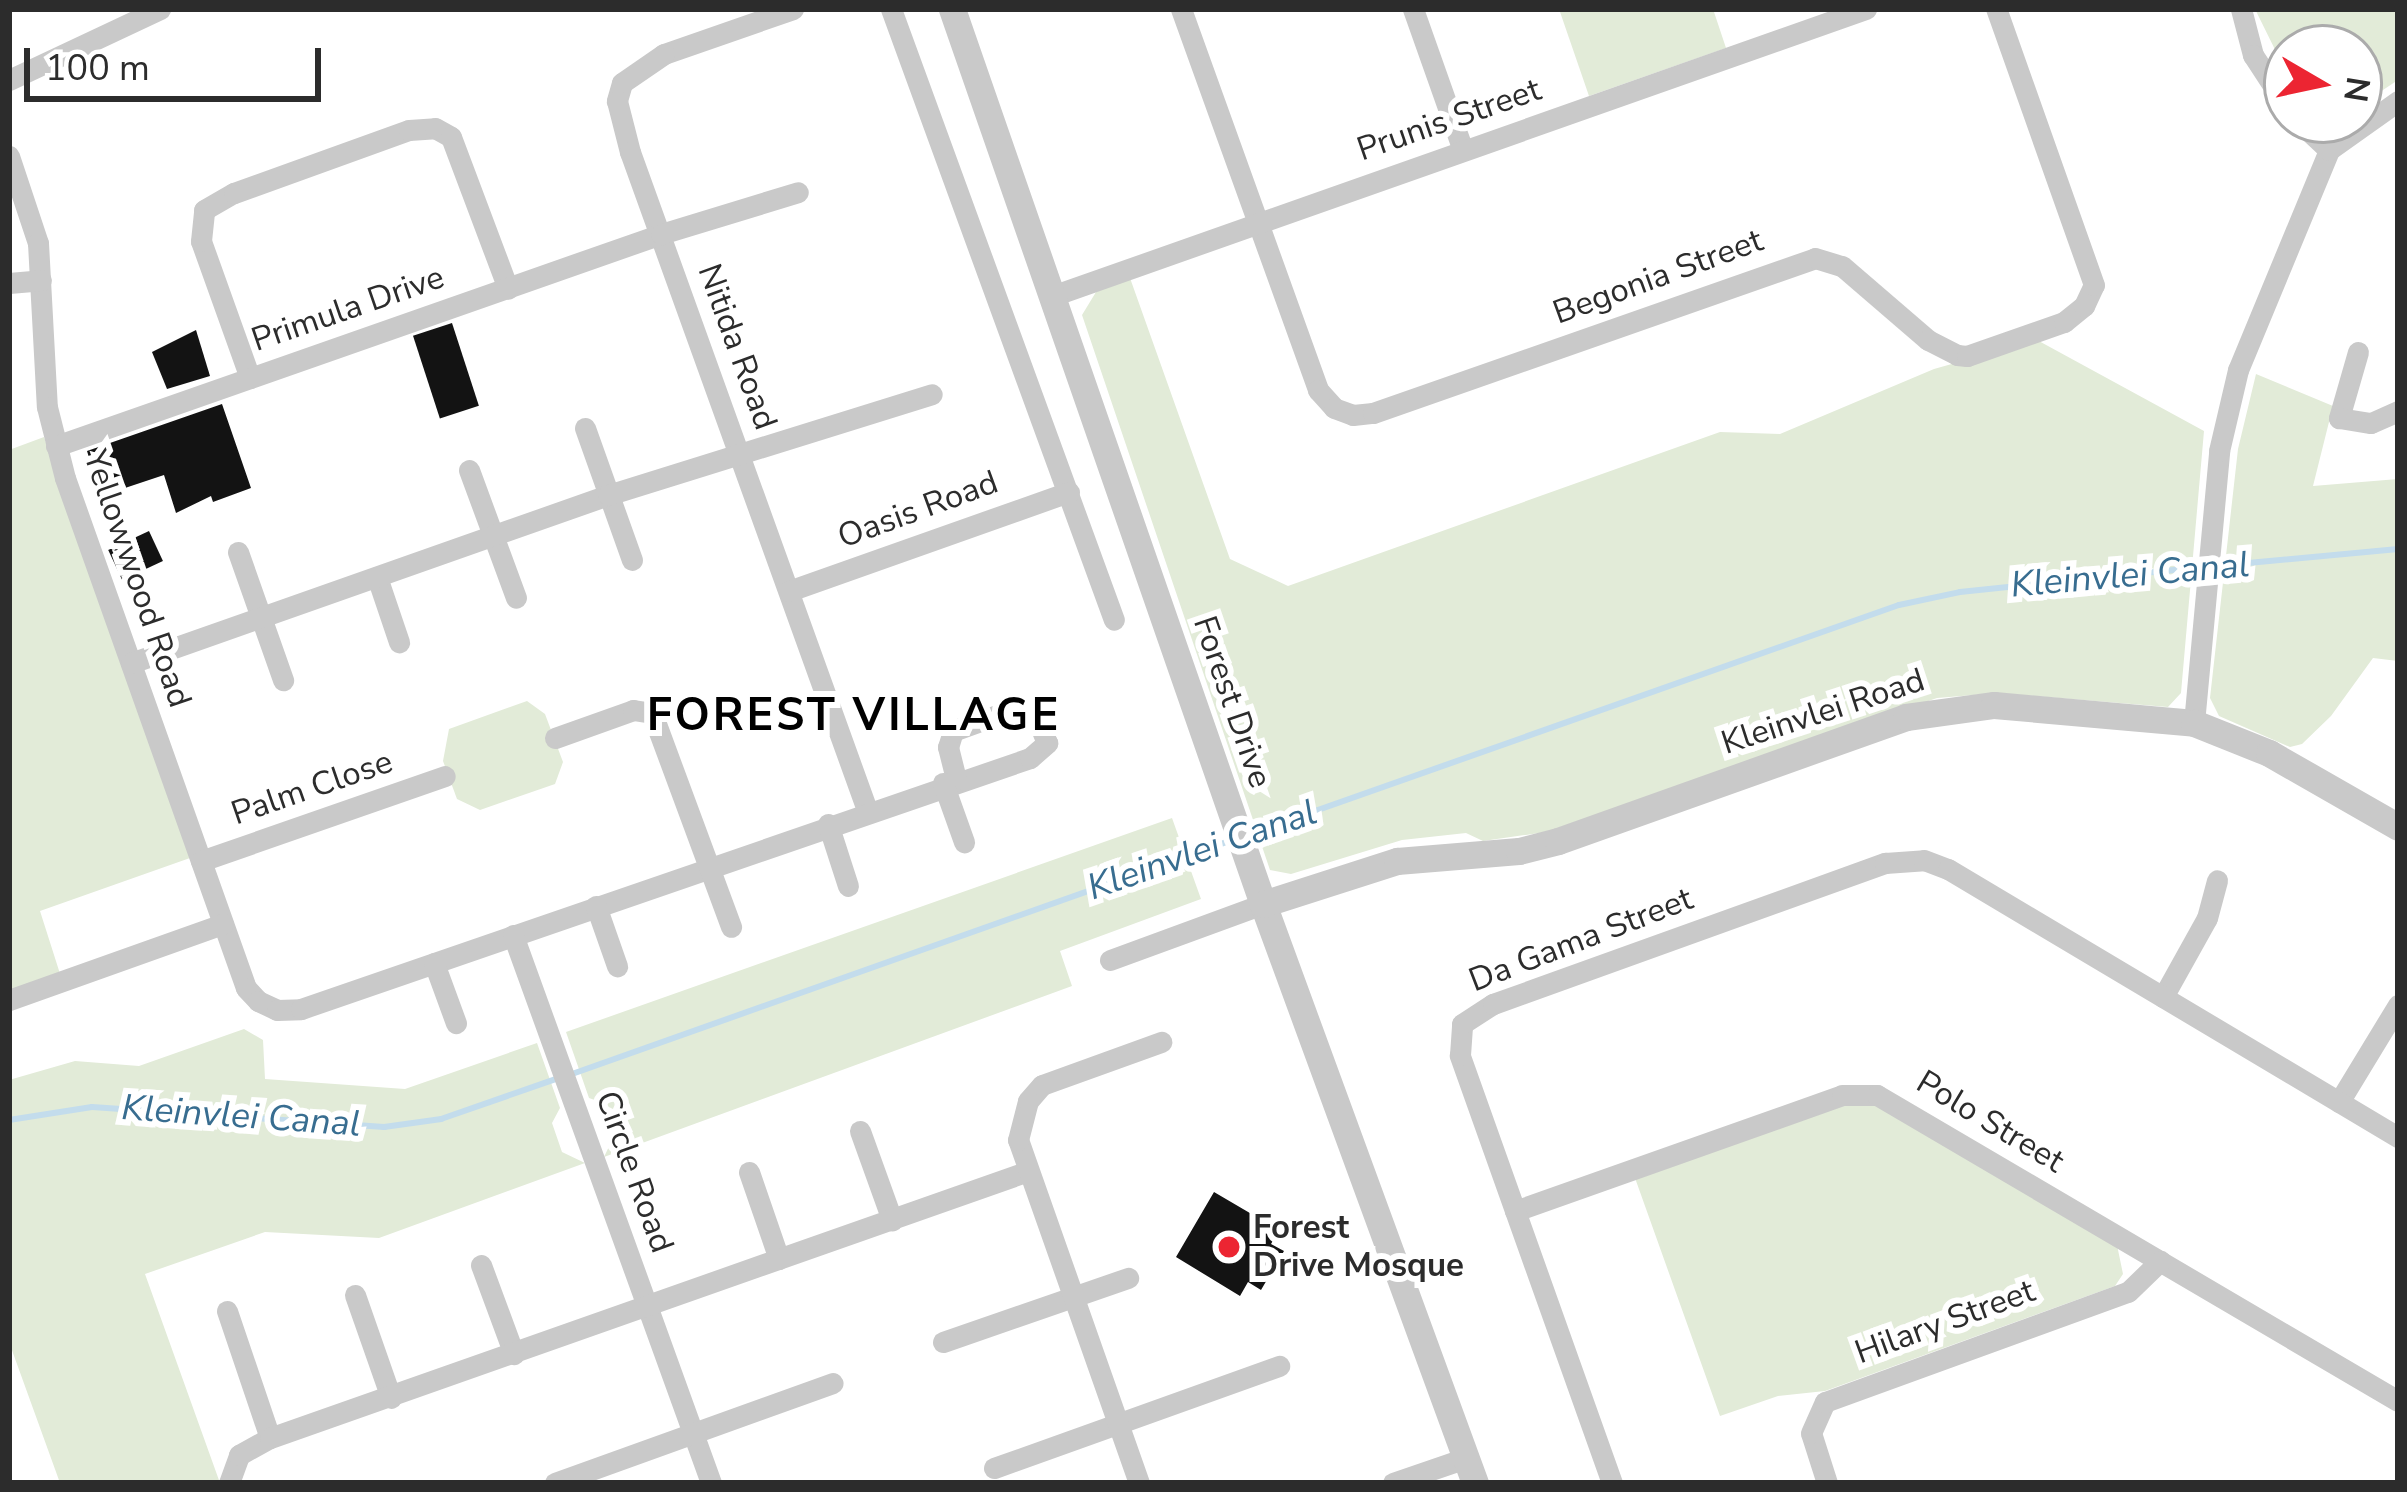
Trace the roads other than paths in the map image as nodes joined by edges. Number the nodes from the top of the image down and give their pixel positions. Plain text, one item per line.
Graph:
1 (160, 9) edge
2 (793, 9) edge
3 (891, 9) edge
4 (952, 9) edge
5 (1181, 9) edge
6 (1413, 9) edge
7 (1866, 9) edge
8 (1996, 9) edge
9 (2241, 9) edge
10 (2263, 70) edge
11 (9, 80) edge
12 (2398, 101) edge
13 (2323, 144) edge
14 (1463, 150) junction
15 (2329, 150) junction
16 (9, 156) edge
17 (798, 192) dead end
18 (1258, 223) junction
19 (661, 234) junction
20 (40, 280) junction
21 (9, 284) edge
22 (508, 289) junction
23 (1055, 296) junction
24 (2358, 352) dead end
25 (250, 378) junction
26 (932, 394) dead end
27 (2398, 411) edge
28 (585, 428) dead end
29 (56, 446) junction
30 (742, 456) junction
31 (469, 470) dead end
32 (1069, 492) junction
33 (608, 495) junction
34 (493, 536) junction
35 (238, 552) dead end
36 (632, 560) dead end
37 (377, 577) junction
38 (789, 591) junction
39 (516, 598) dead end
40 (262, 618) junction
41 (1114, 620) dead end
42 (399, 642) dead end
43 (131, 664) junction
44 (283, 680) dead end
45 (2194, 723) junction
46 (555, 738) dead end
47 (446, 776) dead end
48 (950, 781) junction
49 (867, 810) junction
50 (828, 824) junction
51 (2398, 827) edge
52 (964, 842) dead end
53 (201, 862) junction
54 (710, 865) junction
55 (2217, 880) dead end
56 (848, 886) dead end
57 (1263, 904) junction
58 (596, 906) junction
59 (223, 924) junction
60 (731, 927) dead end
61 (513, 935) junction
62 (1110, 960) dead end
63 (434, 963) junction
64 (617, 966) dead end
65 (2163, 998) junction
66 (9, 1000) edge
67 (2398, 1004) edge
68 (456, 1023) dead end
69 (1161, 1042) dead end
70 (2339, 1102) junction
71 (860, 1131) dead end
72 (2398, 1137) edge
73 (1028, 1171) junction
74 (749, 1172) dead end
75 (1515, 1211) junction
76 (892, 1220) junction
77 (779, 1259) junction
78 (2160, 1261) junction
79 (481, 1265) dead end
80 (1128, 1278) dead end
81 (355, 1294) dead end
82 (1073, 1297) junction
83 (647, 1306) junction
84 (227, 1311) dead end
85 (943, 1342) dead end
86 (514, 1354) junction
87 (1279, 1366) dead end
88 (833, 1383) dead end
89 (391, 1398) junction
90 (2398, 1401) edge
91 (1118, 1425) junction
92 (692, 1432) junction
93 (270, 1438) junction
94 (994, 1468) dead end
95 (1471, 1470) edge
96 (230, 1483) edge
97 (555, 1483) edge
98 (711, 1483) edge
99 (1139, 1483) edge
100 (1393, 1483) edge
101 (1612, 1483) edge
102 (1827, 1483) edge

1 - 11 street
2 - 19 street, Nitida Road
3 - 32 street
4 - 23 street, Forest Drive
5 - 18 street, Begonia Street
6 - 14 street
7 - 14 street, Prunis Street
8 - 18 street, Begonia Street
9 - 10 street
12 - 15 street
13 - 15 street
14 - 18 street, Prunis Street
15 - 45 street
16 - 20 street, Yellowwood Road
17 - 19 street, Primula Drive
18 - 23 street, Prunis Street
19 - 22 street, Primula Drive
19 - 30 street, Nitida Road
20 - 21 street
20 - 29 street, Yellowwood Road
22 - 25 street, Primula Drive
22 - 25 street
23 - 57 street, Forest Drive
24 - 27 street
25 - 29 street, Primula Drive
26 - 30 street
28 - 33 street
29 - 43 street, Yellowwood Road
30 - 33 street
30 - 38 street, Nitida Road
31 - 34 street
32 - 38 street, Oasis Road
32 - 41 street
33 - 34 street
33 - 36 street
34 - 37 street
34 - 39 street
35 - 40 street
37 - 40 street
37 - 42 street
38 - 49 street, Nitida Road
40 - 43 street
40 - 44 street
43 - 53 street, Yellowwood Road
45 - 51 street, Kleinvlei Road
45 - 57 street, Kleinvlei Road
46 - 54 street
47 - 53 street, Palm Close
48 - 48 street
48 - 49 street
48 - 52 street
49 - 50 street
50 - 54 street
50 - 56 street
53 - 59 street, Yellowwood Road
54 - 58 street
54 - 60 street
55 - 65 street
57 - 62 street
57 - 95 street, Forest Drive
58 - 61 street
58 - 64 street
59 - 63 street, Yellowwood Road
59 - 66 street
61 - 63 street
61 - 83 street, Circle Road
63 - 68 street
65 - 70 street, Da Gama Street
65 - 75 street, Da Gama Street
67 - 70 street
69 - 73 street
70 - 72 street, Da Gama Street
71 - 76 street
73 - 76 street
73 - 82 street
74 - 77 street
75 - 78 street, Polo Street
75 - 101 street, Da Gama Street
76 - 77 street
77 - 83 street
78 - 90 street, Polo Street
78 - 102 street, Hilary Street
79 - 86 street
80 - 82 street
81 - 89 street
82 - 85 street
82 - 91 street
83 - 86 street
83 - 92 street, Circle Road
84 - 93 street
86 - 89 street
87 - 91 street
88 - 92 street
89 - 93 street
91 - 94 street
91 - 99 street
92 - 97 street
92 - 98 street, Circle Road
93 - 96 street
95 - 100 street

